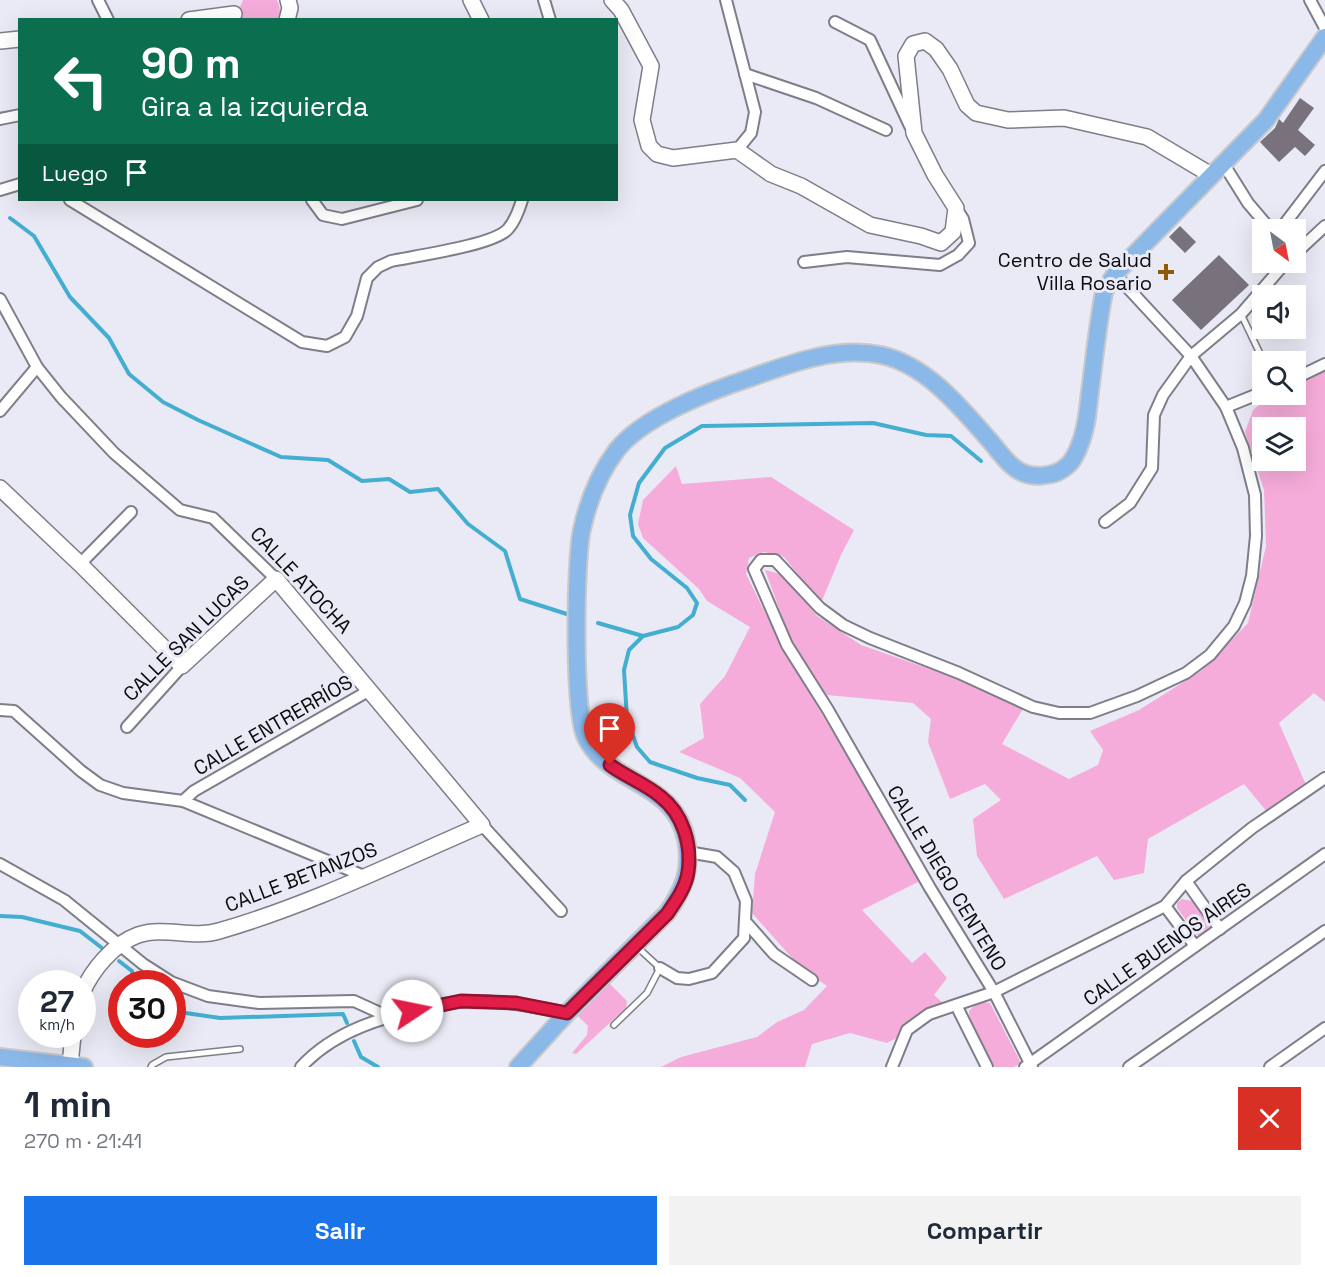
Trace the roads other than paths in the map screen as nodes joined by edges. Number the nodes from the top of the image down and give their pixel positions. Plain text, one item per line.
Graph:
1 (98, 0) edge
2 (288, 0) edge
3 (471, 0) edge
4 (544, 0) edge
5 (612, 0) edge
6 (726, 0) edge
7 (1310, 0) edge
8 (235, 11) edge
9 (107, 18) edge
10 (199, 18) edge
11 (292, 18) edge
12 (480, 18) edge
13 (549, 18) edge
14 (835, 22) dead end
15 (1325, 28) edge
16 (1325, 37) edge
17 (18, 39) edge
18 (0, 41) edge
19 (745, 74) junction
20 (18, 115) edge
21 (0, 119) edge
22 (886, 130) dead end
23 (914, 133) junction
24 (736, 150) junction
25 (1217, 169) junction
26 (1325, 171) edge
27 (18, 185) edge
28 (0, 190) edge
29 (72, 201) edge
30 (313, 201) edge
31 (413, 201) edge
32 (522, 201) edge
33 (956, 208) junction
34 (1262, 219) edge
35 (1288, 219) edge
36 (1325, 226) edge
37 (1306, 244) edge
38 (804, 262) dead end
39 (1276, 273) edge
40 (1115, 274) junction
41 (0, 298) edge
42 (1240, 314) junction
43 (1258, 351) edge
44 (1191, 356) junction
45 (1325, 364) edge
46 (37, 367) junction
47 (1306, 373) edge
48 (1252, 396) edge
49 (1226, 406) junction
50 (0, 411) edge
51 (0, 488) edge
52 (131, 512) dead end
53 (1105, 522) dead end
54 (80, 564) junction
55 (276, 579) junction
56 (182, 666) junction
57 (370, 690) junction
58 (0, 710) edge
59 (127, 727) dead end
60 (1325, 778) edge
61 (183, 801) junction
62 (482, 825) junction
63 (688, 852) junction
64 (1325, 854) edge
65 (0, 864) edge
66 (364, 876) junction
67 (1186, 882) junction
68 (1165, 906) junction
69 (561, 911) dead end
70 (745, 921) junction
71 (1220, 929) junction
72 (1325, 931) edge
73 (635, 945) junction
74 (118, 946) junction
75 (1195, 946) junction
76 (660, 968) junction
77 (96, 970) edge
78 (812, 980) dead end
79 (994, 992) junction
80 (956, 1005) junction
81 (567, 1013) junction
82 (389, 1017) junction
83 (614, 1025) dead end
84 (1325, 1029) edge
85 (75, 1048) edge
86 (240, 1049) dead end
87 (0, 1057) edge
88 (77, 1066) edge
89 (1029, 1066) edge
90 (151, 1067) edge
91 (301, 1067) edge
92 (518, 1067) edge
93 (892, 1067) edge
94 (987, 1067) edge
95 (1129, 1067) edge
96 (1270, 1067) edge

1 - 9 street
2 - 11 street
3 - 12 street
4 - 13 street
5 - 24 street
6 - 19 street
7 - 15 street
8 - 10 street
14 - 23 street
16 - 25 main road
17 - 18 street
19 - 22 street
19 - 24 street
20 - 21 street
23 - 25 street
23 - 33 street
24 - 33 street
25 - 34 street
25 - 40 main road
26 - 35 street
27 - 28 street
29 - 32 street
30 - 31 street
33 - 38 street
36 - 37 street
39 - 42 street
40 - 44 street
40 - 63 main road
41 - 46 street, CALLE ATOCHA
42 - 43 lane
42 - 44 street
44 - 49 street
44 - 53 street
45 - 47 street
46 - 50 street
46 - 55 street, CALLE ATOCHA
48 - 49 street
49 - 79 street, CALLE DIEGO CENTENO
51 - 54 street
52 - 54 street
54 - 56 street
55 - 56 street, CALLE SAN LUCAS
55 - 57 street, CALLE ATOCHA
56 - 59 street, CALLE SAN LUCAS
57 - 61 street, CALLE ENTRERRÍOS
57 - 62 street, CALLE ATOCHA
58 - 61 street
60 - 67 street
61 - 66 street
62 - 66 street, CALLE BETANZOS
62 - 69 street, CALLE ATOCHA
63 - 70 street
63 - 73 main road
64 - 71 street, CALLE BUENOS AIRES
65 - 74 street
66 - 74 street, CALLE BETANZOS
67 - 68 street
67 - 71 street
68 - 75 street
68 - 79 street
70 - 76 street
70 - 78 street
71 - 75 street, CALLE BUENOS AIRES
72 - 95 street
73 - 76 lane
73 - 81 main road
74 - 77 street, CALLE BETANZOS
74 - 82 street
75 - 89 street, CALLE BUENOS AIRES
76 - 83 lane
79 - 80 street
79 - 89 street, CALLE DIEGO CENTENO
80 - 93 street
80 - 94 street
81 - 82 street
81 - 92 main road
82 - 91 street
84 - 96 street
85 - 88 street
86 - 90 lane
87 - 88 main road

